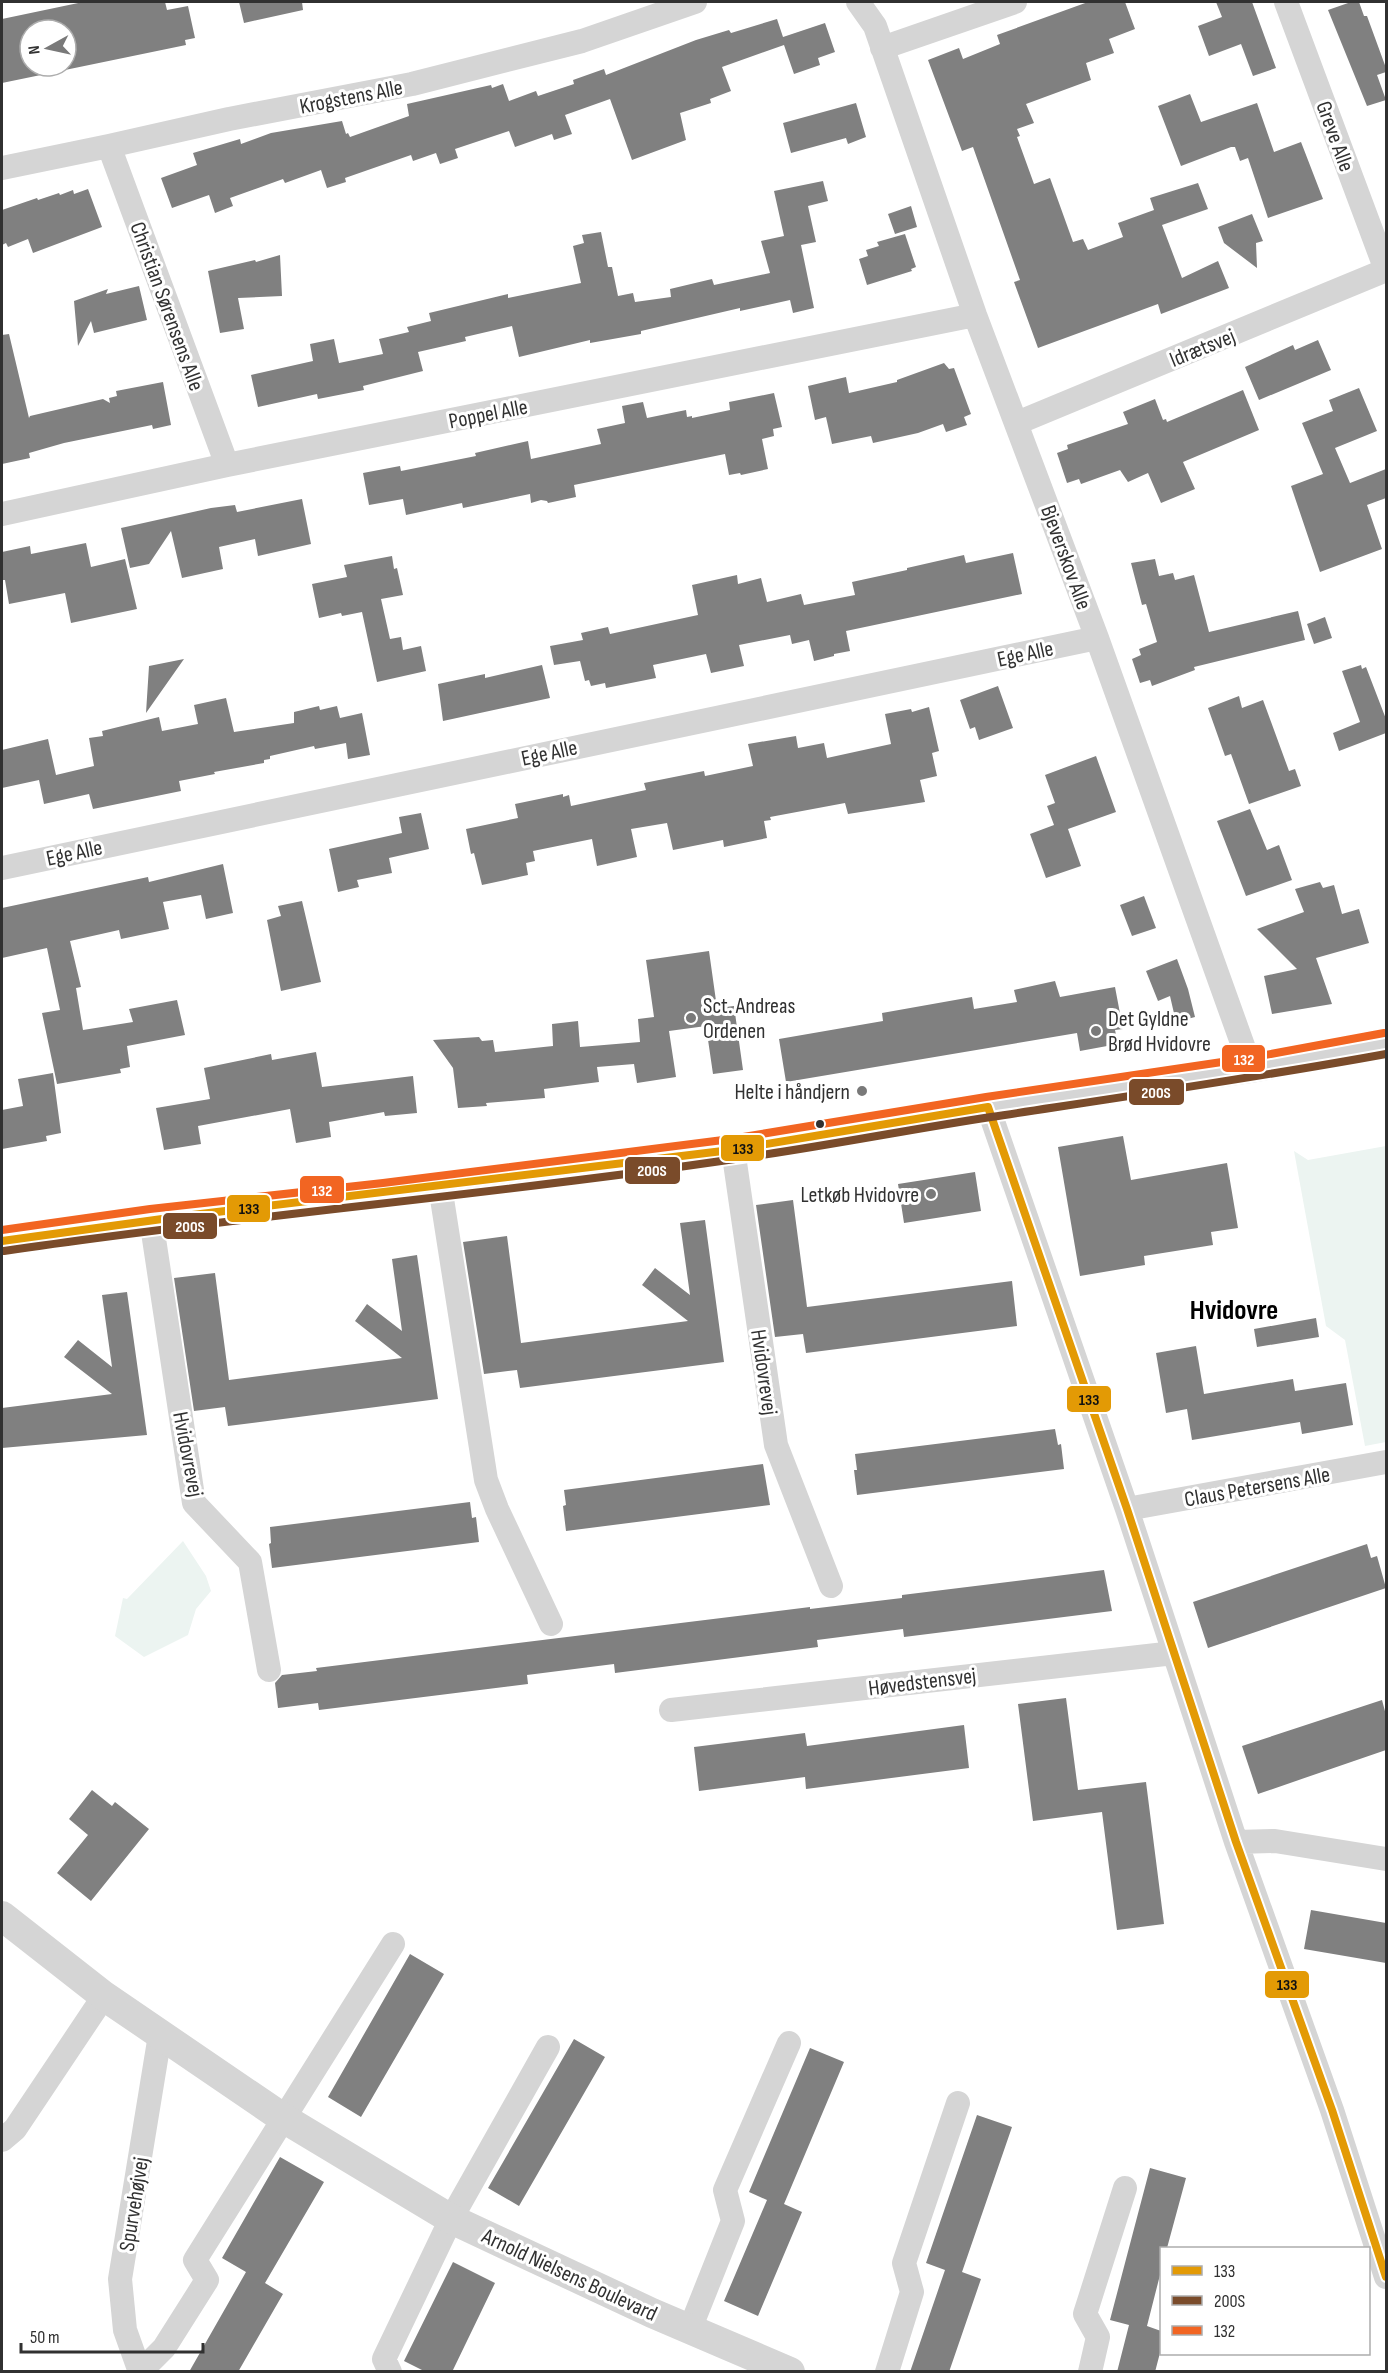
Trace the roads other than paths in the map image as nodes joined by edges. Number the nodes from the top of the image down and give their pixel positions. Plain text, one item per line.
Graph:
1 (695, 2) edge
2 (858, 2) edge
3 (1015, 2) edge
4 (1286, 2) edge
5 (882, 48) junction
6 (109, 147) junction
7 (2, 168) edge
8 (1386, 270) edge
9 (975, 315) junction
10 (1017, 423) junction
11 (227, 465) junction
12 (2, 514) edge
13 (1097, 638) junction
14 (2, 867) edge
15 (1386, 1043) edge
16 (1251, 1068) junction
17 (988, 1107) junction
18 (733, 1149) junction
19 (440, 1186) junction
20 (151, 1219) junction
21 (2, 1241) edge
22 (1386, 1462) edge
23 (1126, 1509) junction
24 (831, 1586) dead end
25 (551, 1624) dead end
26 (1174, 1653) junction
27 (269, 1670) dead end
28 (671, 1710) dead end
29 (1236, 1842) junction
30 (1386, 1859) edge
31 (2, 1916) edge
32 (393, 1944) dead end
33 (104, 1996) junction
34 (160, 2035) junction
35 (789, 2043) dead end
36 (548, 2047) dead end
37 (958, 2103) dead end
38 (283, 2118) junction
39 (2, 2140) edge
40 (1125, 2188) dead end
41 (451, 2218) junction
42 (1386, 2277) edge
43 (690, 2329) junction
44 (140, 2372) edge
45 (390, 2372) edge
46 (790, 2372) edge
47 (887, 2372) edge
48 (1090, 2372) edge

1 - 6 street, Krogstens Alle
2 - 5 street, Bjeverskov Alle
3 - 5 street
4 - 8 street, Greve Alle
5 - 9 street, Bjeverskov Alle
6 - 7 street, Krogstens Alle
6 - 11 street, Christian Sørensens Alle
8 - 10 street, Idrætsvej
9 - 10 street, Bjeverskov Alle
9 - 11 street, Poppel Alle
10 - 13 street, Bjeverskov Alle
11 - 12 street, Poppel Alle
13 - 14 street, Ege Alle
13 - 16 street, Bjeverskov Alle
15 - 16 street
16 - 17 street
17 - 18 street
17 - 23 street
18 - 19 street
18 - 24 street, Hvidovrevej
19 - 20 street
19 - 25 street
20 - 21 street
20 - 27 street, Hvidovrevej
22 - 23 street, Claus Petersens Alle
23 - 26 street
26 - 28 street, Høvedstensvej
26 - 29 street
29 - 30 street
29 - 42 street
31 - 33 street, Arnold Nielsens Boulevard
32 - 38 street
33 - 34 street, Arnold Nielsens Boulevard
33 - 39 street
34 - 38 street, Arnold Nielsens Boulevard
34 - 44 street, Spurvehøjvej
35 - 43 street
36 - 41 street
37 - 47 street
38 - 41 street, Arnold Nielsens Boulevard
38 - 44 street
40 - 48 street
41 - 43 street, Arnold Nielsens Boulevard
41 - 45 street
43 - 46 street, Arnold Nielsens Boulevard

